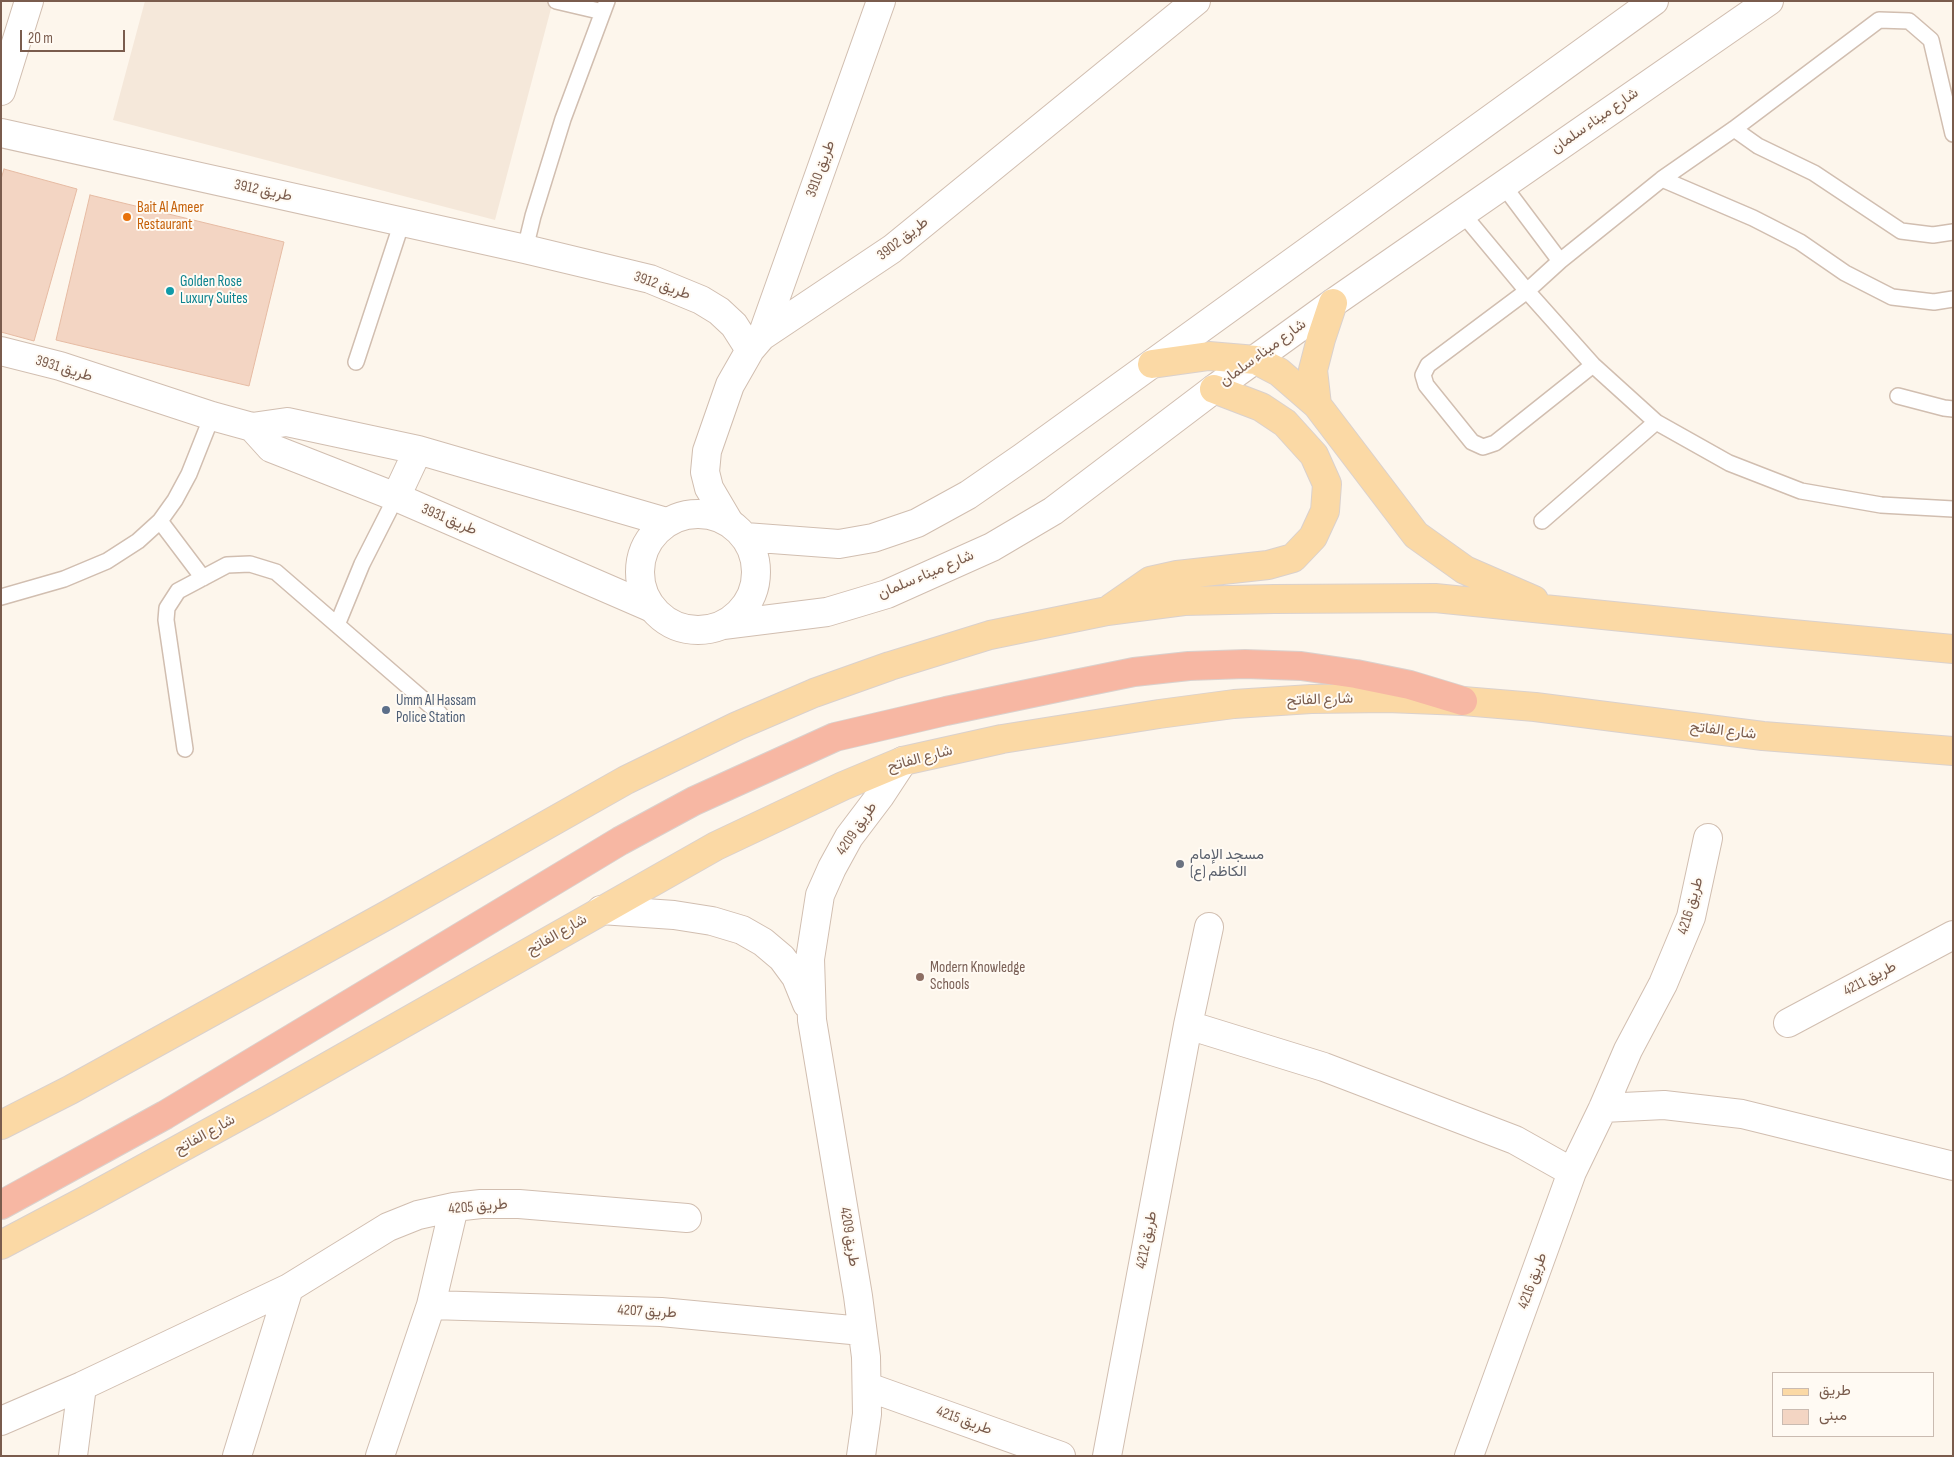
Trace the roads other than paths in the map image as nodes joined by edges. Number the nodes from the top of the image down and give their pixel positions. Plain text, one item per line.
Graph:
1 (29, 1) edge
2 (556, 1) edge
3 (881, 1) edge
4 (1196, 1) edge
5 (1654, 1) edge
6 (1769, 1) edge
7 (605, 6) edge
8 (1, 91) edge
9 (1734, 128) junction
10 (1, 133) edge
11 (1953, 134) edge
12 (1662, 179) junction
13 (1503, 185) junction
14 (1462, 213) junction
15 (402, 222) junction
16 (1953, 232) edge
17 (525, 249) junction
18 (1560, 261) junction
19 (1527, 291) junction
20 (1953, 299) edge
21 (1333, 303) junction
22 (756, 343) junction
23 (1, 351) edge
24 (1256, 360) junction
25 (356, 362) dead end
26 (1152, 364) junction
27 (1592, 365) junction
28 (1214, 389) junction
29 (1898, 396) dead end
30 (1317, 405) junction
31 (1953, 409) edge
32 (212, 416) junction
33 (1656, 422) junction
34 (252, 427) junction
35 (418, 450) junction
36 (396, 497) junction
37 (1953, 509) edge
38 (160, 521) junction
39 (1542, 521) dead end
40 (666, 522) junction
41 (737, 530) junction
42 (203, 578) junction
43 (1, 597) edge
44 (652, 608) junction
45 (1556, 610) junction
46 (1108, 611) junction
47 (337, 625) junction
48 (723, 625) junction
49 (1953, 649) edge
50 (1463, 701) junction
51 (440, 714) dead end
52 (186, 749) dead end
53 (1953, 751) edge
54 (903, 761) junction
55 (1708, 838) dead end
56 (601, 910) junction
57 (1209, 927) dead end
58 (1953, 935) edge
59 (812, 1020) junction
60 (1788, 1023) dead end
61 (1188, 1025) junction
62 (1603, 1108) junction
63 (1, 1125) edge
64 (1953, 1166) edge
65 (1572, 1172) junction
66 (1, 1205) edge
67 (454, 1207) junction
68 (687, 1218) dead end
69 (1, 1245) edge
70 (289, 1288) junction
71 (431, 1305) junction
72 (862, 1331) junction
73 (82, 1386) junction
74 (868, 1387) junction
75 (1, 1421) edge
76 (73, 1456) edge
77 (237, 1456) edge
78 (380, 1456) edge
79 (860, 1456) edge
80 (1061, 1456) edge
81 (1107, 1456) edge
82 (1469, 1456) edge

1 - 8 street
2 - 7 lane
3 - 22 street, طريق 3910
4 - 22 street, طريق 3902
5 - 26 street
6 - 13 street, شارع ميناء سلمان
7 - 17 lane
9 - 11 lane
9 - 12 lane
9 - 16 lane
10 - 15 street, طريق 3912
12 - 18 lane
12 - 20 lane
13 - 14 street, شارع ميناء سلمان
13 - 18 lane
14 - 19 lane
14 - 21 street, شارع ميناء سلمان
15 - 17 street, طريق 3912
15 - 25 lane
17 - 22 street, طريق 3912
18 - 19 lane
19 - 27 lane
19 - 27 lane
21 - 24 street, شارع ميناء سلمان
21 - 30 main road
22 - 41 street, طريق 3902
23 - 32 street, طريق 3931
24 - 26 main road
24 - 28 street, شارع ميناء سلمان
24 - 30 main road
26 - 41 street
27 - 33 lane
28 - 46 main road
28 - 48 street, شارع ميناء سلمان
29 - 31 lane
30 - 45 main road
32 - 34 street, طريق 3931
32 - 38 lane
33 - 37 lane
33 - 39 lane
34 - 35 street, طريق 3931
34 - 36 street, طريق 3931
35 - 36 street
35 - 40 street, طريق 3931
36 - 44 street, طريق 3931
36 - 47 lane
38 - 42 lane
38 - 43 lane
40 - 41 street
40 - 44 street
41 - 48 street
42 - 47 lane
42 - 52 lane
44 - 48 street
45 - 46 main road
45 - 49 main road
46 - 63 main road
47 - 51 lane
50 - 53 main road, شارع الفاتح
50 - 54 main road, شارع الفاتح
50 - 66 highway
54 - 56 main road, شارع الفاتح
54 - 59 street, طريق 4209
55 - 62 street, طريق 4216
56 - 59 street, طريق 4209
56 - 69 main road, شارع الفاتح
57 - 61 street, طريق 4212
58 - 60 street, طريق 4211
59 - 72 street, طريق 4209
61 - 65 street
61 - 81 street, طريق 4212
62 - 64 street
62 - 65 street, طريق 4216
65 - 82 street, طريق 4216
67 - 68 street, طريق 4205
67 - 70 street, طريق 4205
67 - 71 street
70 - 73 street, طريق 4205
70 - 77 street
71 - 72 street, طريق 4207
71 - 78 street
72 - 74 street, طريق 4209
73 - 75 street, طريق 4205
73 - 76 street
74 - 79 street, طريق 4209
74 - 80 street, طريق 4215

